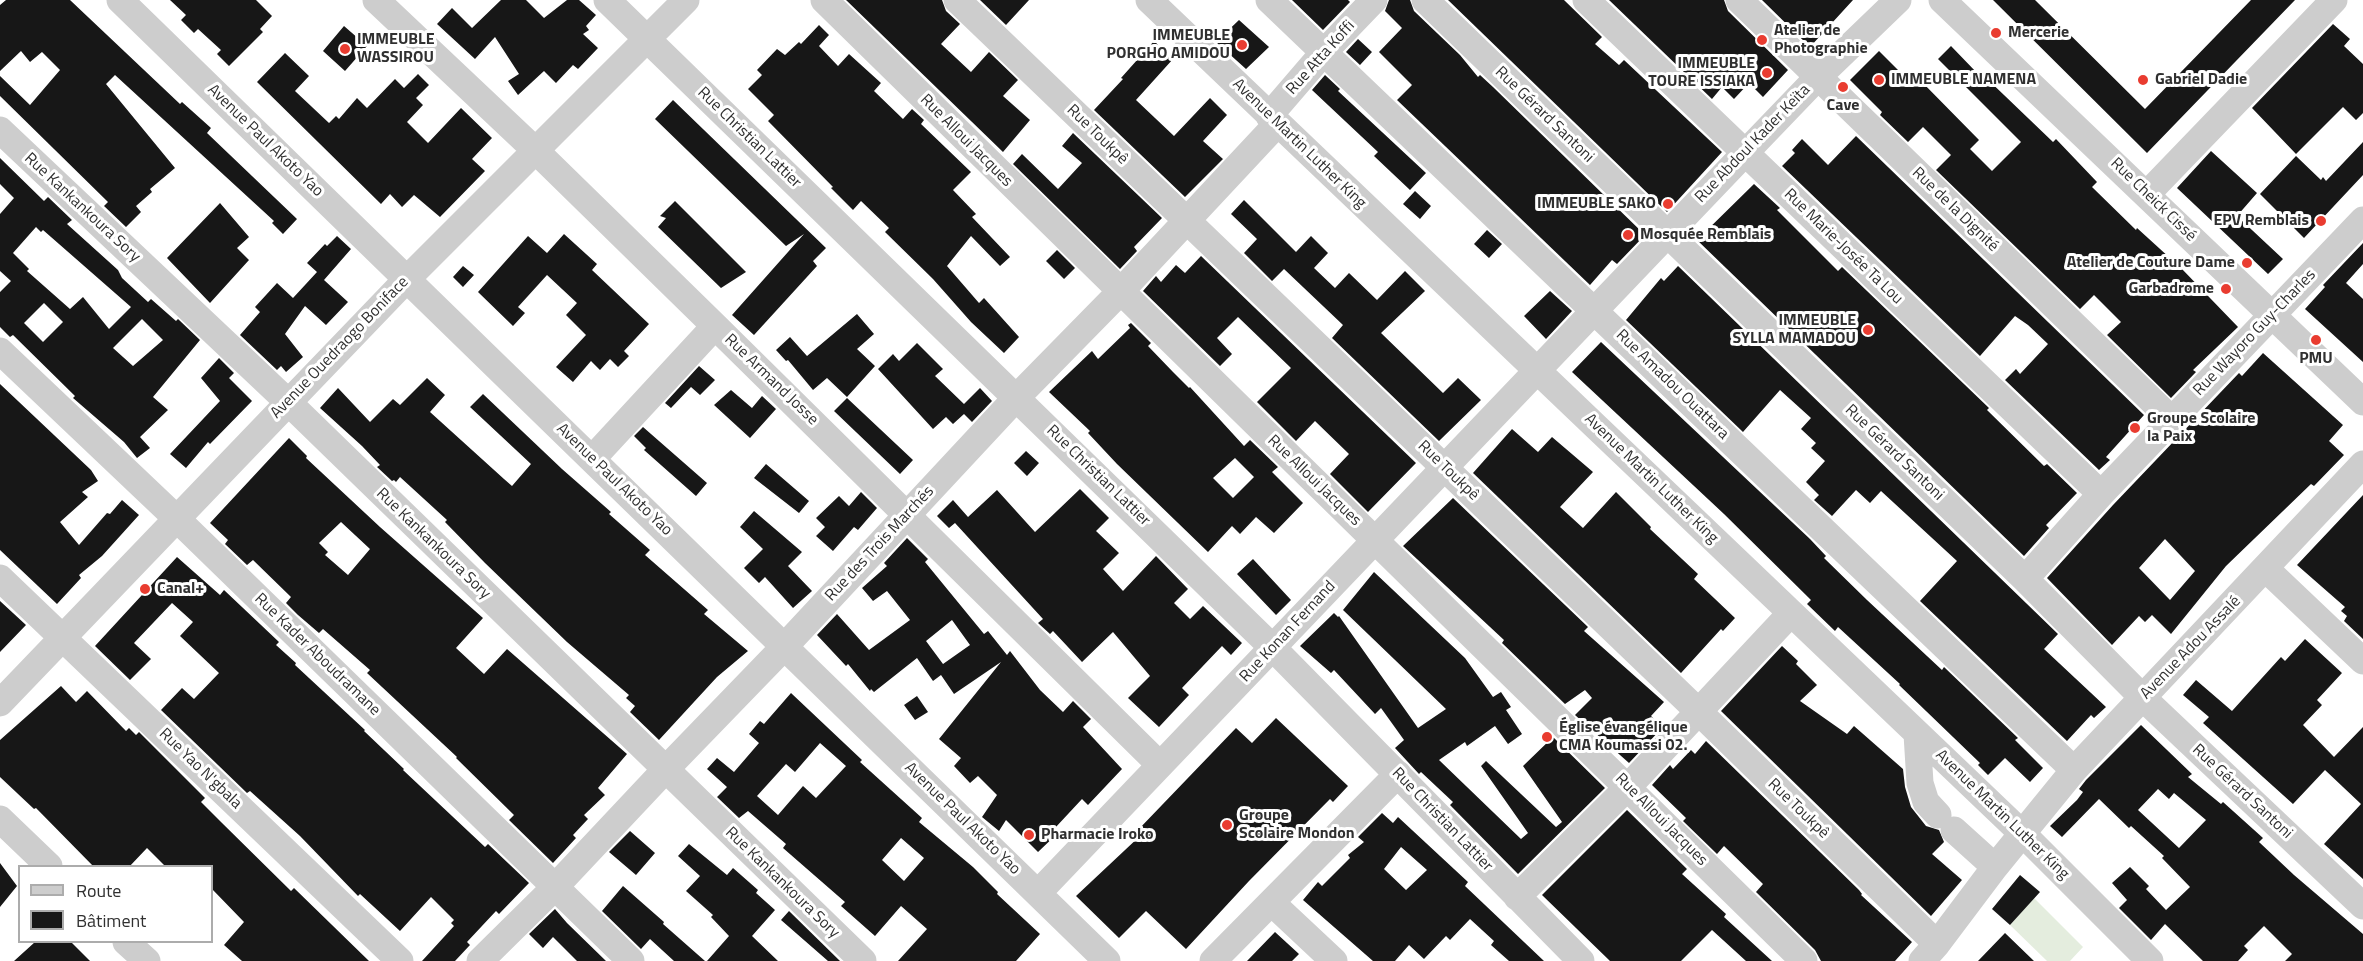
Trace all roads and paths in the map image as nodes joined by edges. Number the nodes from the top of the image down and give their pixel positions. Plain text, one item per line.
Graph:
1 (120, 0) edge
2 (376, 0) edge
3 (607, 0) edge
4 (686, 0) edge
5 (824, 0) edge
6 (957, 0) edge
7 (1149, 0) edge
8 (1269, 0) edge
9 (1374, 0) edge
10 (1425, 0) edge
11 (1586, 0) edge
12 (1738, 0) edge
13 (1899, 0) edge
14 (1942, 0) edge
15 (2334, 0) edge
16 (647, 39) junction
17 (1324, 52) junction
18 (1818, 77) junction
19 (1273, 120) junction
20 (0, 130) edge
21 (535, 150) junction
22 (1745, 153) junction
23 (2147, 194) junction
24 (2363, 220) edge
25 (1186, 221) junction
26 (1667, 234) junction
27 (406, 279) junction
28 (1120, 292) junction
29 (1594, 310) junction
30 (2273, 314) junction
31 (715, 326) junction
32 (0, 351) edge
33 (1537, 369) junction
34 (1017, 397) junction
35 (288, 402) junction
36 (2363, 402) edge
37 (2172, 420) junction
38 (592, 459) junction
39 (2363, 464) edge
40 (1444, 466) junction
41 (2102, 494) junction
42 (908, 514) junction
43 (176, 518) junction
44 (1374, 539) junction
45 (2266, 569) junction
46 (0, 578) edge
47 (2025, 579) junction
48 (1791, 613) junction
49 (62, 638) junction
50 (785, 646) junction
51 (1273, 648) junction
52 (2363, 661) edge
53 (2143, 698) junction
54 (0, 703) edge
55 (1699, 712) junction
56 (1917, 734) junction
57 (1160, 765) junction
58 (664, 770) junction
59 (2074, 770) junction
60 (1398, 774) junction
61 (1628, 787) junction
62 (0, 819) edge
63 (2022, 834) junction
64 (47, 865) edge
65 (1995, 867) junction
66 (555, 887) junction
67 (1038, 893) junction
68 (1518, 897) junction
69 (1272, 903) junction
70 (2363, 906) edge
71 (1930, 953) edge
72 (400, 961) edge
73 (480, 961) edge
74 (631, 961) edge
75 (863, 961) edge
76 (1107, 961) edge
77 (1213, 961) edge
78 (1334, 961) edge
79 (1581, 961) edge
80 (1804, 961) edge
81 (2150, 961) edge

1 - 27 street, Avenue Paul Akoto Yao
2 - 21 street, Rue Armand Josse
3 - 16 street, Rue Christian Lattier
4 - 16 street, Avenue Ouedraogo Boniface
5 - 28 street, Rue Alloui Jacques
6 - 25 street, Rue Toukpê
7 - 19 street, Avenue Martin Luther King
8 - 17 street, Rue Amadou Ouattara
9 - 17 street, Rue Atta Koffi
10 - 26 street, Rue Gérard Santoni
11 - 22 street, Rue Marie-Josée Ta Lou
12 - 18 street, Rue de la Dignité
13 - 18 street, Rue Abdoul Kader Keïta
14 - 23 street, Rue Cheick Cissé
15 - 23 street
16 - 21 street, Avenue Ouedraogo Boniface
16 - 34 street, Rue Christian Lattier
17 - 19 street, Rue Atta Koffi
17 - 29 street, Rue Amadou Ouattara
18 - 22 street, Rue Abdoul Kader Keïta
18 - 37 street, Rue de la Dignité
19 - 25 street, Rue des Trois Marchés
19 - 33 street, Avenue Martin Luther King
20 - 35 street, Rue Kankankoura Sory
21 - 27 street, Avenue Ouedraogo Boniface
21 - 31 street, Rue Armand Josse
22 - 26 street, Rue Abdoul Kader Keïta
22 - 41 street, Rue Marie-Josée Ta Lou
23 - 30 street, Rue Cheick Cissé
24 - 30 street, Rue Wayoro Guy-Charles
25 - 28 street, Rue des Trois Marchés
25 - 40 street, Rue Toukpê
26 - 29 street, Rue Abdoul Kader Keïta
26 - 47 street, Rue Gérard Santoni
27 - 35 street, Avenue Ouedraogo Boniface
27 - 38 street, Avenue Paul Akoto Yao
28 - 34 street, Rue des Trois Marchés
28 - 44 street, Rue Alloui Jacques
29 - 33 street, Rue Abdoul Kader Keïta
29 - 59 street, Rue Amadou Ouattara
30 - 36 street, Rue Cheick Cissé
30 - 37 street, Rue Wayoro Guy-Charles
31 - 38 street
31 - 42 street, Rue Armand Josse
32 - 43 street, Rue Kader Aboudramane
33 - 40 street, Rue Konan Fernand
33 - 48 street, Avenue Martin Luther King
34 - 42 street, Rue des Trois Marchés
34 - 51 street, Rue Christian Lattier
35 - 43 street, Avenue Ouedraogo Boniface
35 - 58 street, Rue Kankankoura Sory
37 - 41 street, Rue Wayoro Guy-Charles
38 - 50 street, Avenue Paul Akoto Yao
39 - 45 street, Avenue Adou Assalé
40 - 44 street, Rue Konan Fernand
40 - 55 street, Rue Toukpê
41 - 47 street, Rue Wayoro Guy-Charles
42 - 50 street, Rue des Trois Marchés
42 - 57 street, Rue Armand Josse
43 - 49 street, Avenue Ouedraogo Boniface
43 - 66 street, Rue Kader Aboudramane
44 - 51 street, Rue Konan Fernand
44 - 61 street, Rue Alloui Jacques
45 - 52 street
45 - 53 street, Avenue Adou Assalé
46 - 49 street, Rue Yao N'gbala
47 - 53 street, Rue Gérard Santoni
48 - 55 street
48 - 56 street, Avenue Martin Luther King
49 - 54 street, Avenue Ouedraogo Boniface
49 - 72 street, Rue Yao N'gbala
50 - 58 street, Rue des Trois Marchés
50 - 67 street, Avenue Paul Akoto Yao
51 - 57 street, Rue Konan Fernand
51 - 60 street, Rue Christian Lattier
53 - 59 street, Avenue Adou Assalé
53 - 70 street, Rue Gérard Santoni
55 - 61 street
55 - 71 street, Rue Toukpê
56 - 63 street, Avenue Martin Luther King
56 - 65 street
57 - 67 street, Rue Konan Fernand
58 - 66 street, Rue des Trois Marchés
58 - 75 street, Rue Kankankoura Sory
59 - 63 street, Avenue Adou Assalé
60 - 68 street, Rue Christian Lattier
60 - 69 street
61 - 68 street
61 - 80 street, Rue Alloui Jacques
62 - 64 street
63 - 65 street, Avenue Adou Assalé
63 - 81 street, Avenue Martin Luther King
65 - 71 street, Avenue Adou Assalé
66 - 73 street, Rue des Trois Marchés
66 - 74 street, Rue Kader Aboudramane
67 - 76 street, Avenue Paul Akoto Yao
68 - 79 street, Rue Christian Lattier
69 - 77 street
69 - 78 street

